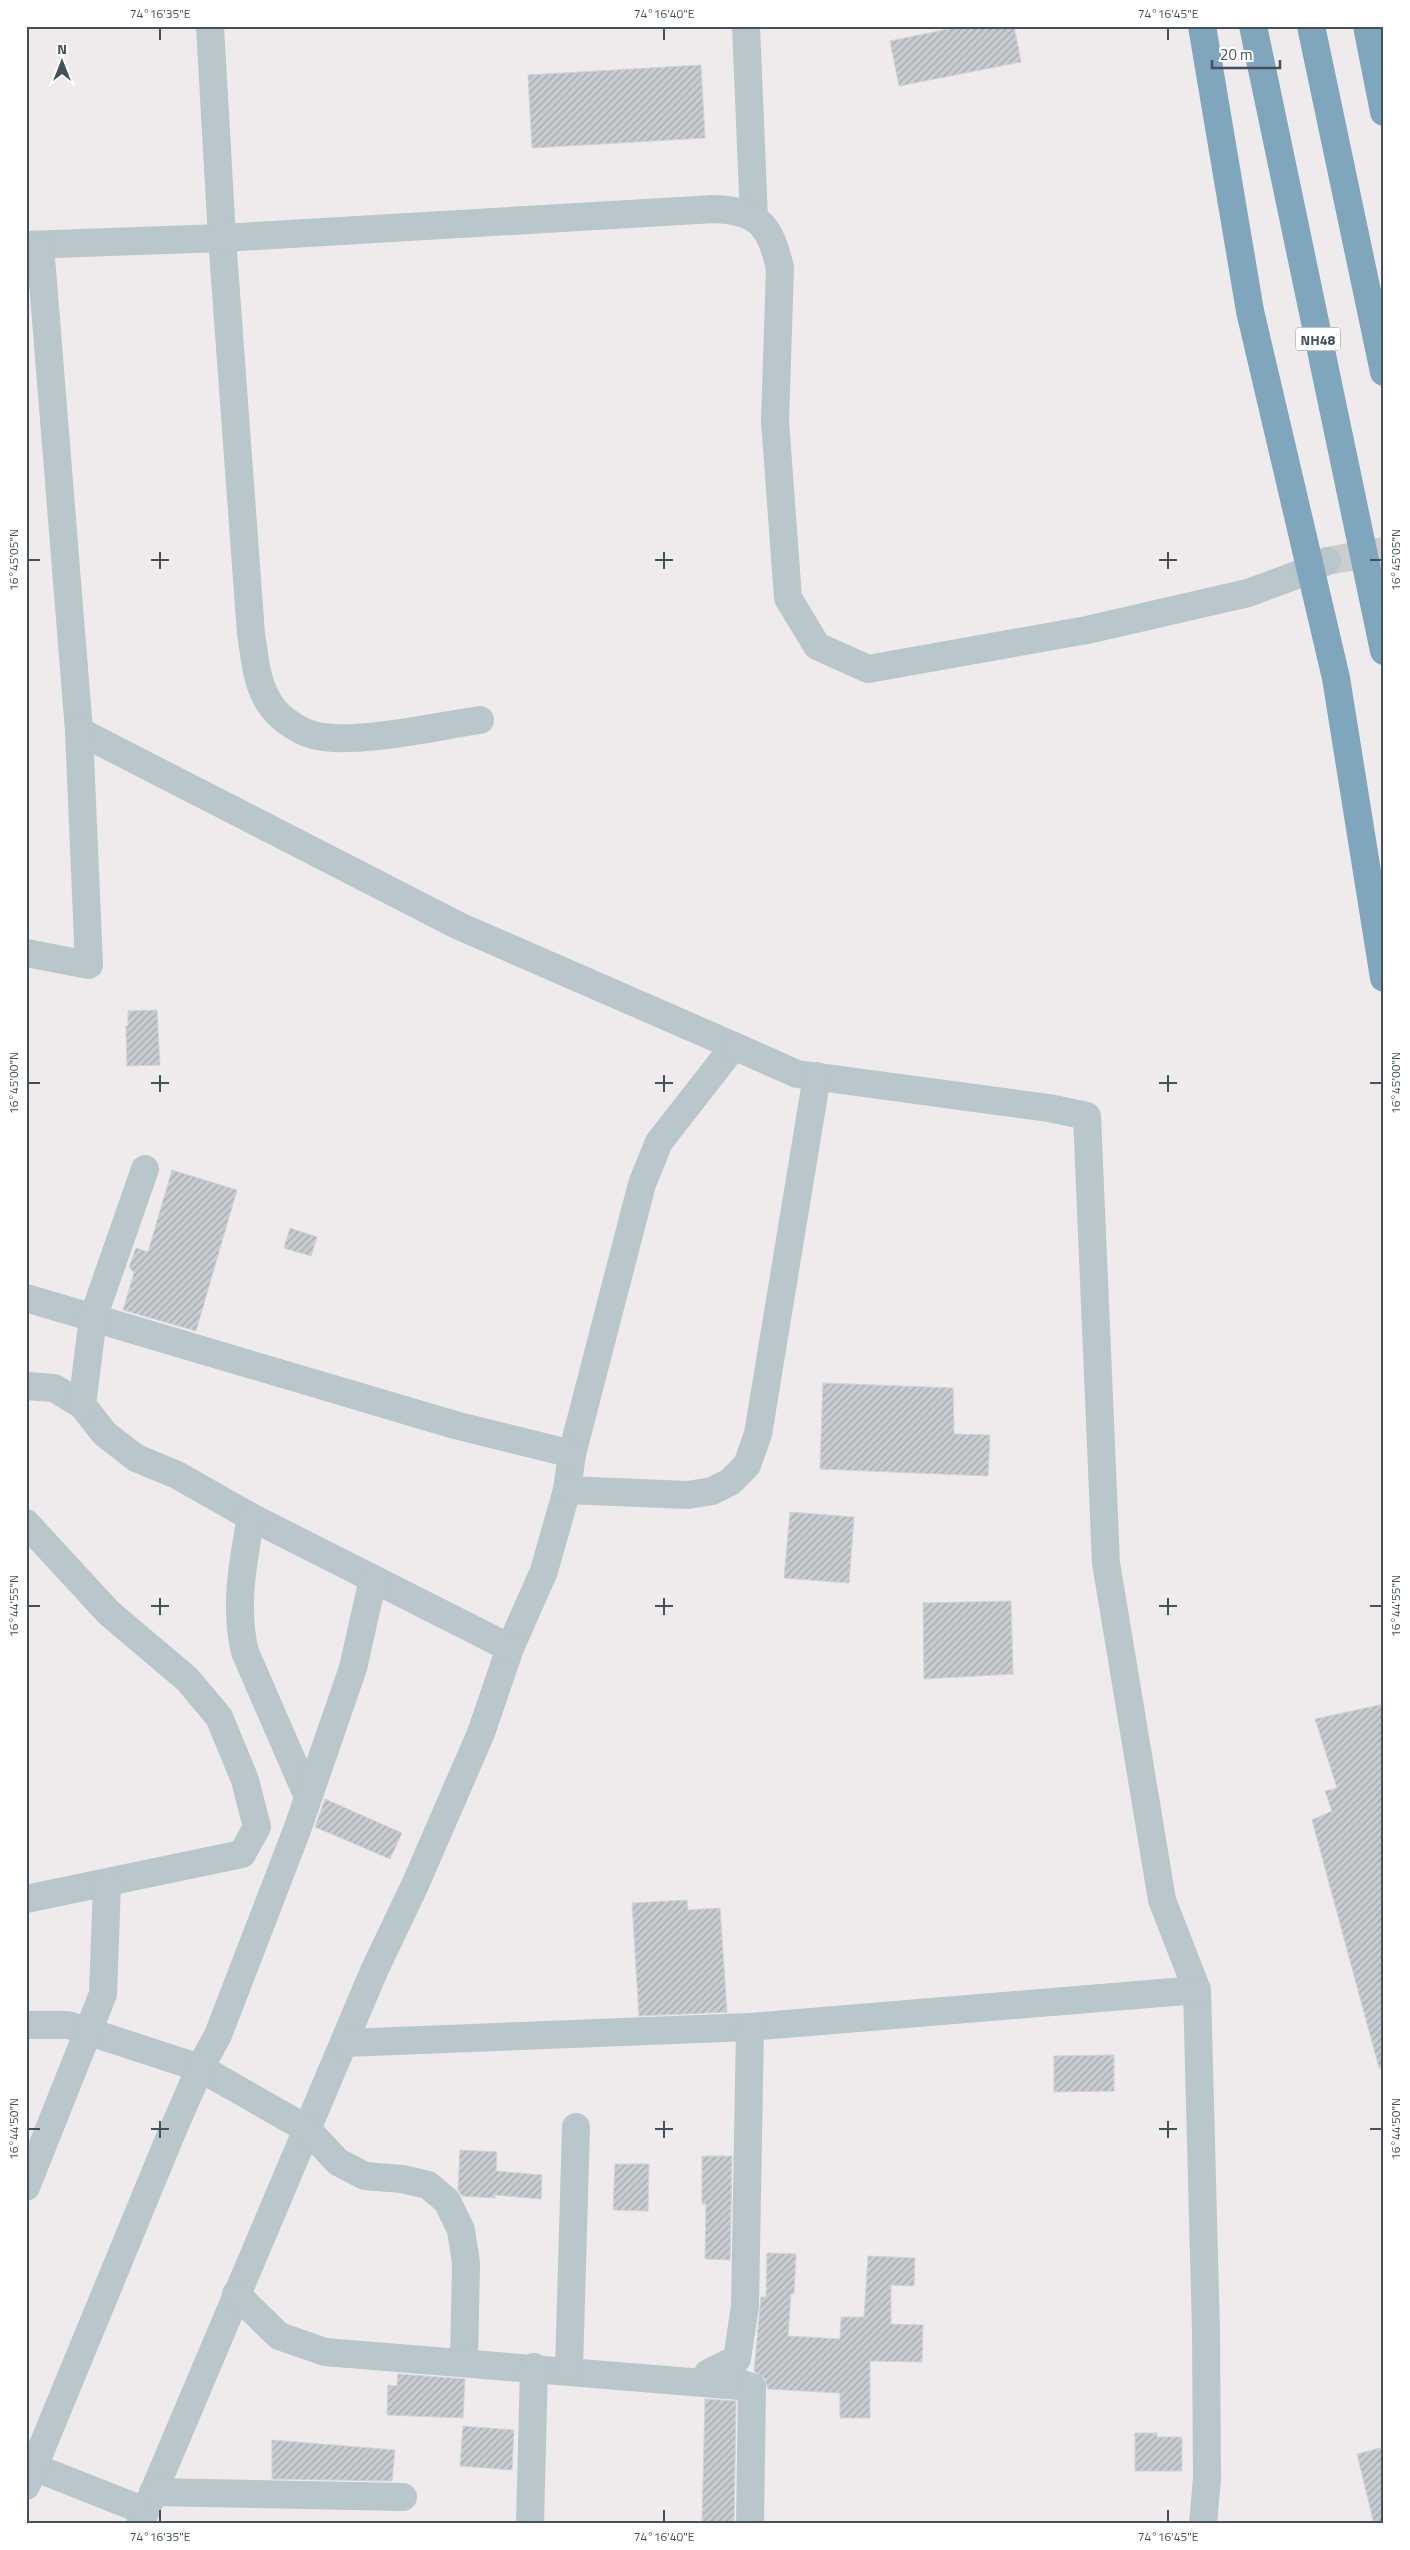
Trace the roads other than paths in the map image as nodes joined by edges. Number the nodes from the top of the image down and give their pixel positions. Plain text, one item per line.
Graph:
1 (210, 26) edge
2 (746, 26) edge
3 (1202, 26) edge
4 (1253, 26) edge
5 (1311, 26) edge
6 (1367, 26) edge
7 (1384, 112) edge
8 (754, 218) junction
9 (222, 238) junction
10 (33, 245) edge
11 (1384, 372) edge
12 (1319, 566) junction
13 (1384, 651) edge
14 (480, 720) dead end
15 (79, 731) junction
16 (26, 953) edge
17 (1384, 978) edge
18 (734, 1046) junction
19 (817, 1076) junction
20 (145, 1169) dead end
21 (26, 1298) edge
22 (92, 1318) junction
23 (26, 1386) edge
24 (82, 1405) junction
25 (572, 1454) junction
26 (567, 1490) junction
27 (252, 1517) junction
28 (26, 1523) edge
29 (373, 1579) junction
30 (510, 1648) junction
31 (308, 1797) junction
32 (107, 1884) junction
33 (26, 1899) edge
34 (1197, 1990) junction
35 (26, 2026) edge
36 (750, 2027) junction
37 (90, 2033) junction
38 (344, 2043) junction
39 (200, 2068) junction
40 (576, 2127) dead end
41 (307, 2129) junction
42 (26, 2187) edge
43 (236, 2294) junction
44 (464, 2362) junction
45 (534, 2367) junction
46 (568, 2370) junction
47 (752, 2387) junction
48 (29, 2472) edge
49 (403, 2497) dead end
50 (146, 2509) edge
51 (530, 2524) edge
52 (750, 2524) edge
53 (1203, 2524) edge

1 - 9 street
2 - 8 street
3 - 12 highway
4 - 13 highway, NH48
5 - 11 highway
6 - 7 highway
8 - 9 street
8 - 12 street
9 - 10 street
9 - 14 street
10 - 15 street
12 - 17 highway
15 - 16 street
15 - 18 street
18 - 19 street
18 - 25 street
19 - 26 street
19 - 34 street
20 - 22 street
21 - 22 street
22 - 24 street
22 - 25 street
23 - 24 street
24 - 27 street
25 - 26 street
26 - 30 street
27 - 29 street
27 - 31 street
28 - 32 street
29 - 30 street
29 - 31 street
30 - 38 street
31 - 39 street
32 - 33 street
32 - 37 street
34 - 36 street
34 - 53 street
35 - 37 street
36 - 38 street
36 - 47 street
37 - 39 street
37 - 42 street
38 - 41 street
39 - 41 street
39 - 48 street
40 - 46 street
41 - 43 street
41 - 44 street
43 - 44 street
43 - 50 street
44 - 45 street
45 - 46 street
45 - 51 street
46 - 47 street
47 - 52 street
48 - 50 street
49 - 50 street

